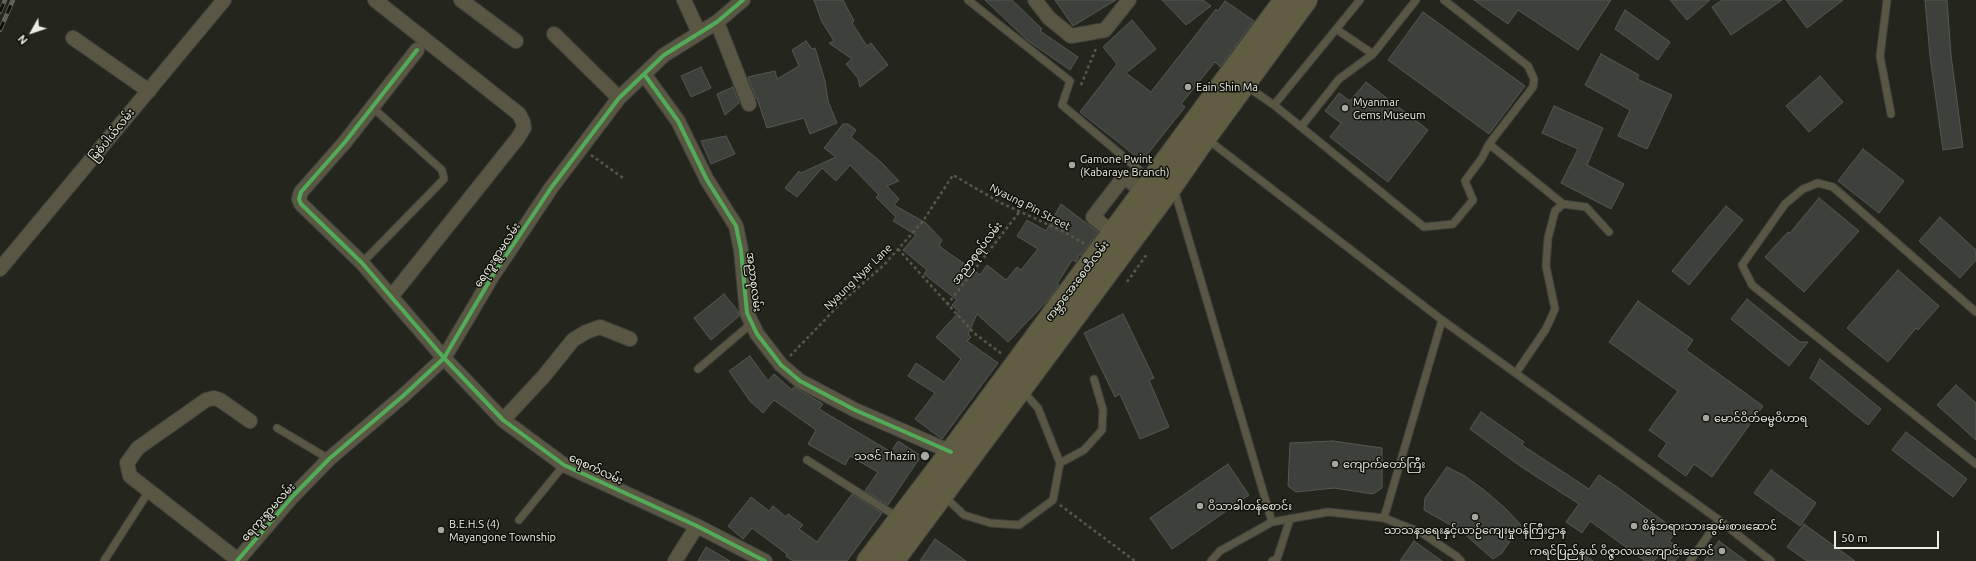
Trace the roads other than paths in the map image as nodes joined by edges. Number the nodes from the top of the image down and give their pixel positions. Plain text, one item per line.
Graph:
1 (224, 0) edge
2 (375, 0) edge
3 (461, 0) edge
4 (684, 0) edge
5 (743, 0) edge
6 (968, 0) edge
7 (1035, 0) edge
8 (1285, 0) edge
9 (1306, 0) edge
10 (1360, 0) edge
11 (1416, 0) edge
12 (1444, 0) edge
13 (1887, 0) edge
14 (1126, 1) edge
15 (717, 22) junction
16 (1336, 29) junction
17 (699, 33) junction
18 (554, 34) dead end
19 (73, 38) dead end
20 (516, 41) dead end
21 (417, 50) dead end
22 (1373, 54) junction
23 (644, 74) junction
24 (1244, 85) junction
25 (149, 91) junction
26 (619, 98) junction
27 (749, 104) dead end
28 (1274, 105) junction
29 (372, 107) junction
30 (1891, 114) dead end
31 (1301, 127) junction
32 (1198, 133) junction
33 (1489, 144) junction
34 (1173, 184) junction
35 (1151, 194) junction
36 (1563, 204) junction
37 (1609, 232) dead end
38 (362, 263) junction
39 (0, 270) edge
40 (391, 296) junction
41 (1976, 312) edge
42 (1442, 320) junction
43 (752, 323) junction
44 (630, 339) dead end
45 (444, 358) junction
46 (698, 369) dead end
47 (1516, 373) junction
48 (1094, 379) dead end
49 (1022, 390) junction
50 (250, 420) dead end
51 (503, 420) junction
52 (277, 428) dead end
53 (952, 452) junction
54 (329, 459) junction
55 (807, 460) dead end
56 (1060, 463) junction
57 (1976, 464) edge
58 (564, 465) junction
59 (149, 491) junction
60 (943, 495) junction
61 (1384, 518) junction
62 (901, 519) junction
63 (1290, 519) junction
64 (519, 520) dead end
65 (1719, 520) junction
66 (1272, 522) junction
67 (697, 526) junction
68 (1460, 559) edge
69 (237, 560) edge
70 (104, 561) edge
71 (675, 561) edge
72 (765, 561) edge
73 (868, 561) edge
74 (893, 561) edge
75 (1211, 561) edge
76 (1272, 561) edge
77 (1690, 561) edge
78 (1771, 561) edge

1 - 25 street, မြစံပါယ်လမ်း
2 - 40 street
3 - 20 street
4 - 17 street
5 - 15 street, ရေကူးရွာမလမ်း
6 - 35 lane
7 - 14 street
8 - 32 main road, ကမ္ဘာအေးစေတီလမ်း
9 - 24 main road, ကမ္ဘာအေးစေတီလမ်း
10 - 16 lane
11 - 22 lane
12 - 33 lane
13 - 30 lane
15 - 17 street, ရေကူးရွာမလမ်း
15 - 27 street
16 - 22 lane
16 - 28 lane
17 - 23 street, ရေကူးရွာမလမ်း
18 - 26 street
19 - 25 street
21 - 29 street
22 - 31 lane
23 - 26 street, ရေကူးရွာမလမ်း
23 - 43 street, အညာစုလမ်း
24 - 28 lane
24 - 32 main road, ကမ္ဘာအေးစေတီလမ်း
25 - 39 street, မြစံပါယ်လမ်း
26 - 45 street, ရေကူးရွာမလမ်း
28 - 31 lane
29 - 38 street, ရေစက်လမ်း
29 - 38 lane
31 - 33 lane
32 - 34 main road, ကမ္ဘာအေးစေတီလမ်း
32 - 35 main road, ကမ္ဘာအေးစေတီလမ်း
32 - 42 lane
33 - 36 lane
34 - 35 main road, ကမ္ဘာအေးစေတီလမ်း
34 - 66 lane
35 - 49 main road, ကမ္ဘာအေးစေတီလမ်း
35 - 53 main road, ကမ္ဘာအေးစေတီလမ်း
36 - 37 lane
36 - 47 lane
38 - 40 street, ရေစက်လမ်း
40 - 45 street, ရေစက်လမ်း
41 - 57 lane
42 - 47 lane
42 - 61 lane
43 - 46 lane
43 - 53 street, အညာစုလမ်း
44 - 51 street
45 - 51 street, ရေစက်လမ်း
45 - 54 street, ရေကူးရွာမလမ်း
47 - 65 lane
48 - 56 lane
49 - 56 lane
49 - 60 main road, ကမ္ဘာအေးစေတီလမ်း
50 - 59 street
51 - 58 street, ရေစက်လမ်း
52 - 54 lane
53 - 62 main road, ကမ္ဘာအေးစေတီလမ်း
54 - 69 street, ရေကူးရွာမလမ်း
55 - 62 lane
56 - 60 lane
58 - 64 lane
58 - 67 street, ရေစက်လမ်း
59 - 69 street
59 - 70 lane
60 - 74 main road, ကမ္ဘာအေးစေတီလမ်း
61 - 63 lane
61 - 68 lane
62 - 73 main road, ကမ္ဘာအေးစေတီလမ်း
63 - 66 lane
63 - 76 lane
65 - 77 lane
65 - 78 lane
66 - 75 lane
67 - 71 street
67 - 72 street, ရေစက်လမ်း

